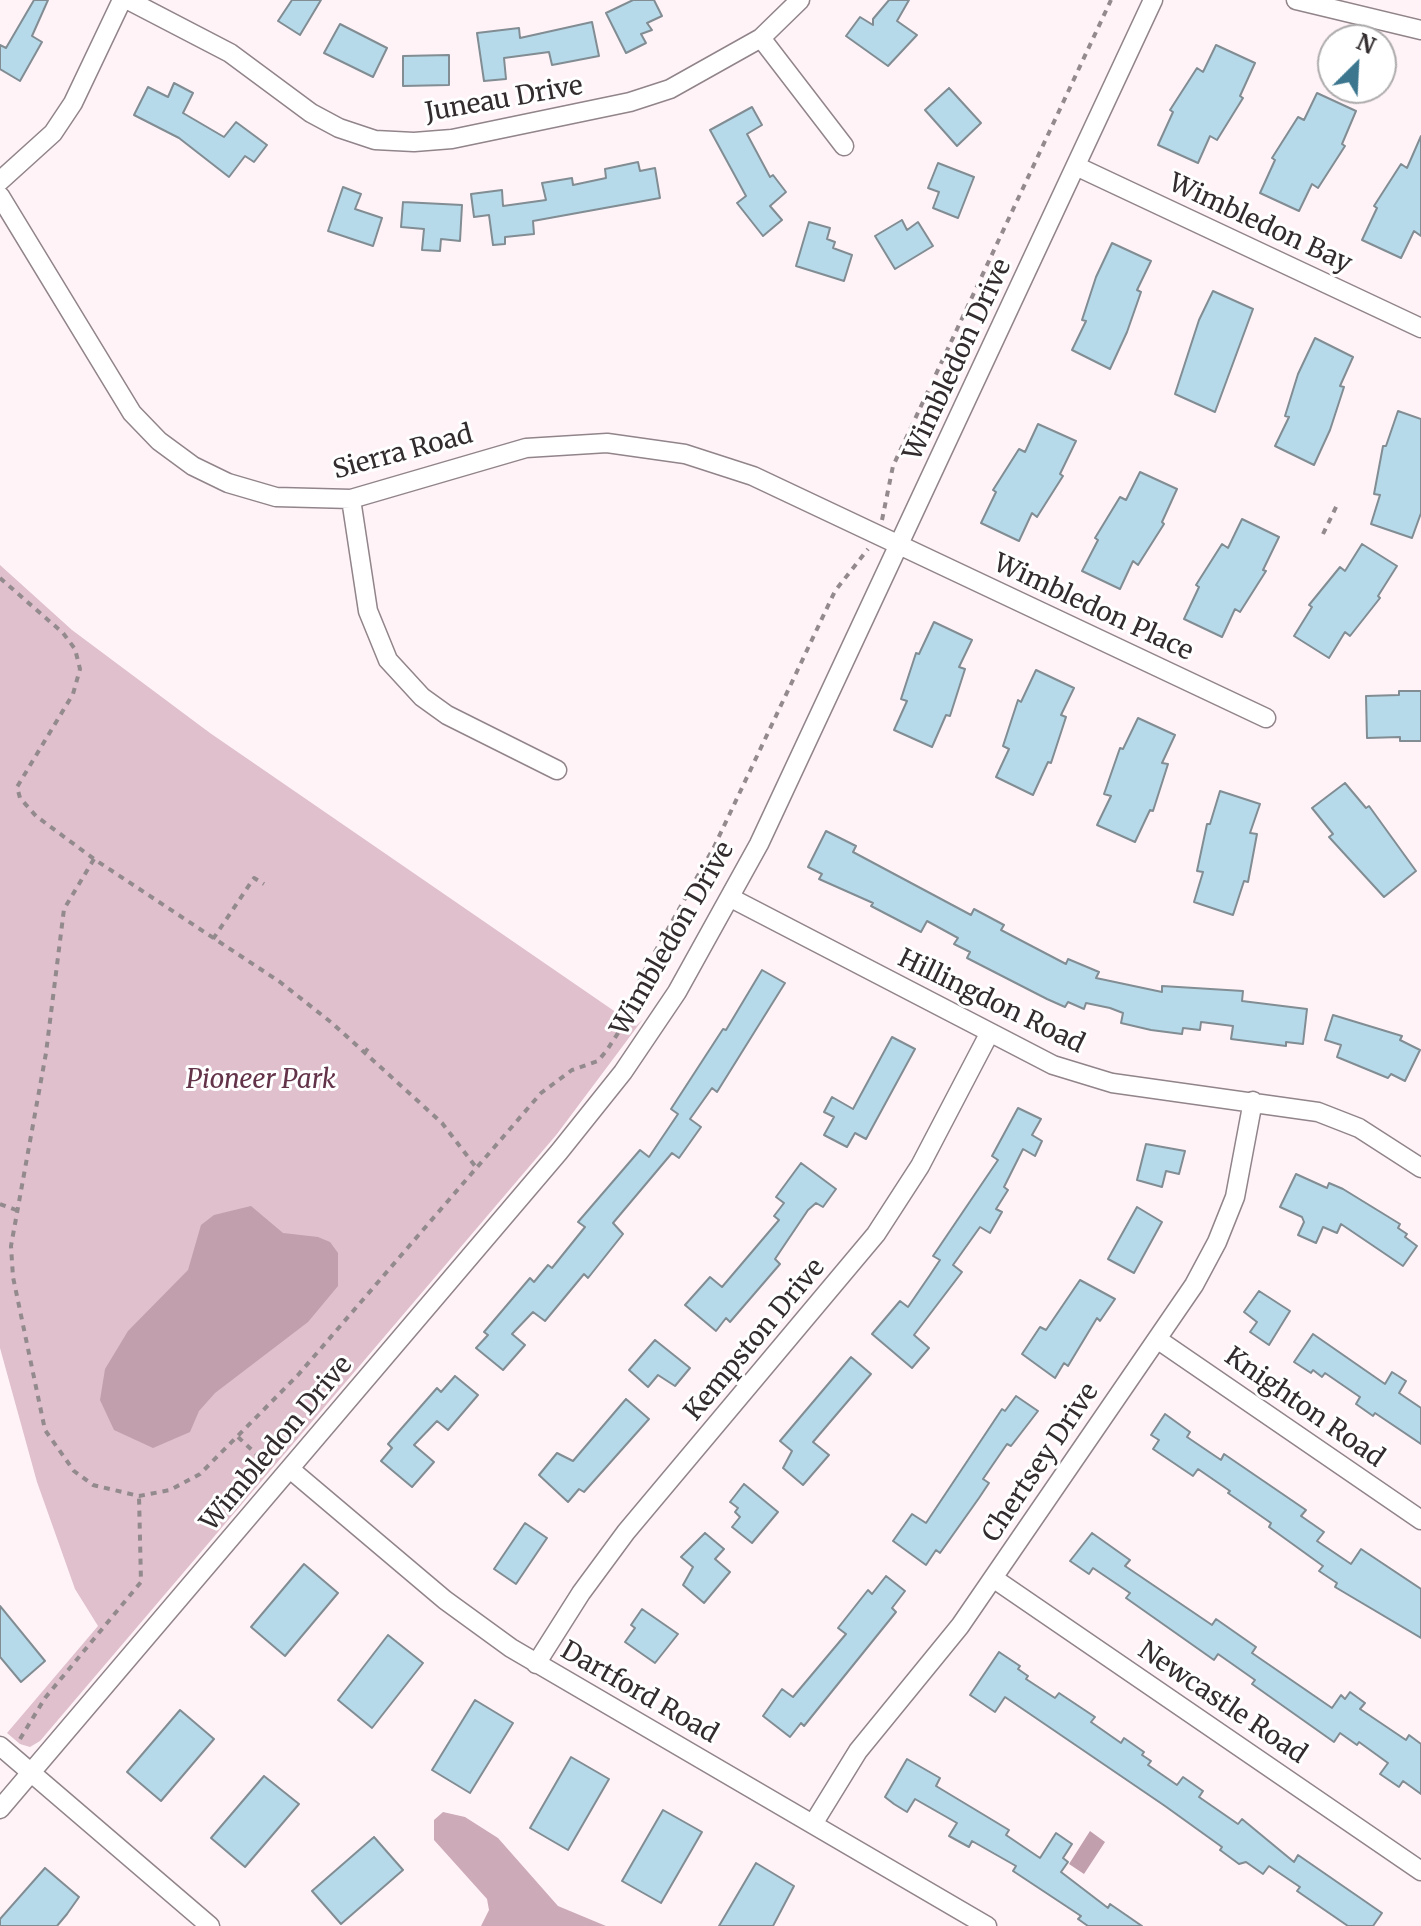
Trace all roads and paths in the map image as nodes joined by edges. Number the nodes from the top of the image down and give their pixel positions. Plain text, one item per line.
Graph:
1 (125, 0) edge
2 (800, 0) edge
3 (1111, 0) edge
4 (1153, 0) edge
5 (1296, 0) edge
6 (1421, 30) edge
7 (761, 38) junction
8 (844, 146) dead end
9 (1078, 167) junction
10 (0, 181) edge
11 (0, 196) edge
12 (1421, 328) edge
13 (351, 499) junction
14 (1338, 503) dead end
15 (875, 534) junction
16 (1323, 534) dead end
17 (899, 546) junction
18 (0, 578) edge
19 (1266, 718) dead end
20 (557, 770) dead end
21 (94, 859) junction
22 (264, 884) dead end
23 (731, 898) junction
24 (213, 939) junction
25 (989, 1034) junction
26 (371, 1045) dead end
27 (364, 1053) junction
28 (1253, 1101) junction
29 (475, 1166) junction
30 (1421, 1168) edge
31 (0, 1204) edge
32 (16, 1210) junction
33 (1157, 1339) junction
34 (238, 1437) junction
35 (286, 1474) junction
36 (139, 1496) junction
37 (1421, 1520) edge
38 (993, 1578) junction
39 (536, 1664) junction
40 (4, 1749) edge
41 (30, 1773) junction
42 (0, 1809) edge
43 (813, 1824) junction
44 (1421, 1871) edge
45 (210, 1926) edge
46 (987, 1926) edge

1 - 7 street, Juneau Drive
1 - 10 street
2 - 7 street, Juneau Drive
3 - 15 path
4 - 9 street, Wimbledon Drive
5 - 6 street
7 - 8 street
9 - 12 street, Wimbledon Bay
9 - 17 street, Wimbledon Drive
11 - 13 street, Sierra Road
13 - 15 street, Sierra Road
13 - 20 street
14 - 16 path
15 - 17 street, Sierra Road
15 - 29 path
17 - 19 street, Wimbledon Place
17 - 23 street, Wimbledon Drive
18 - 21 path
21 - 24 path
21 - 32 path
22 - 24 path
23 - 25 street, Hillingdon Road
23 - 35 street, Wimbledon Drive
24 - 27 path
25 - 28 street, Hillingdon Road
25 - 39 street, Kempston Drive
26 - 27 path
27 - 29 path
28 - 30 street, Hillingdon Road
28 - 33 street, Chertsey Drive
29 - 34 path
31 - 32 path
32 - 36 path
33 - 37 street, Knighton Road
33 - 38 street, Chertsey Drive
34 - 35 path
34 - 36 path
35 - 39 street, Dartford Road
35 - 41 street, Wimbledon Drive
36 - 40 path
38 - 43 street, Chertsey Drive
38 - 44 street, Newcastle Road
39 - 43 street, Dartford Road
40 - 41 street
41 - 42 street, Wimbledon Drive
41 - 45 street
43 - 46 street, Dartford Road

